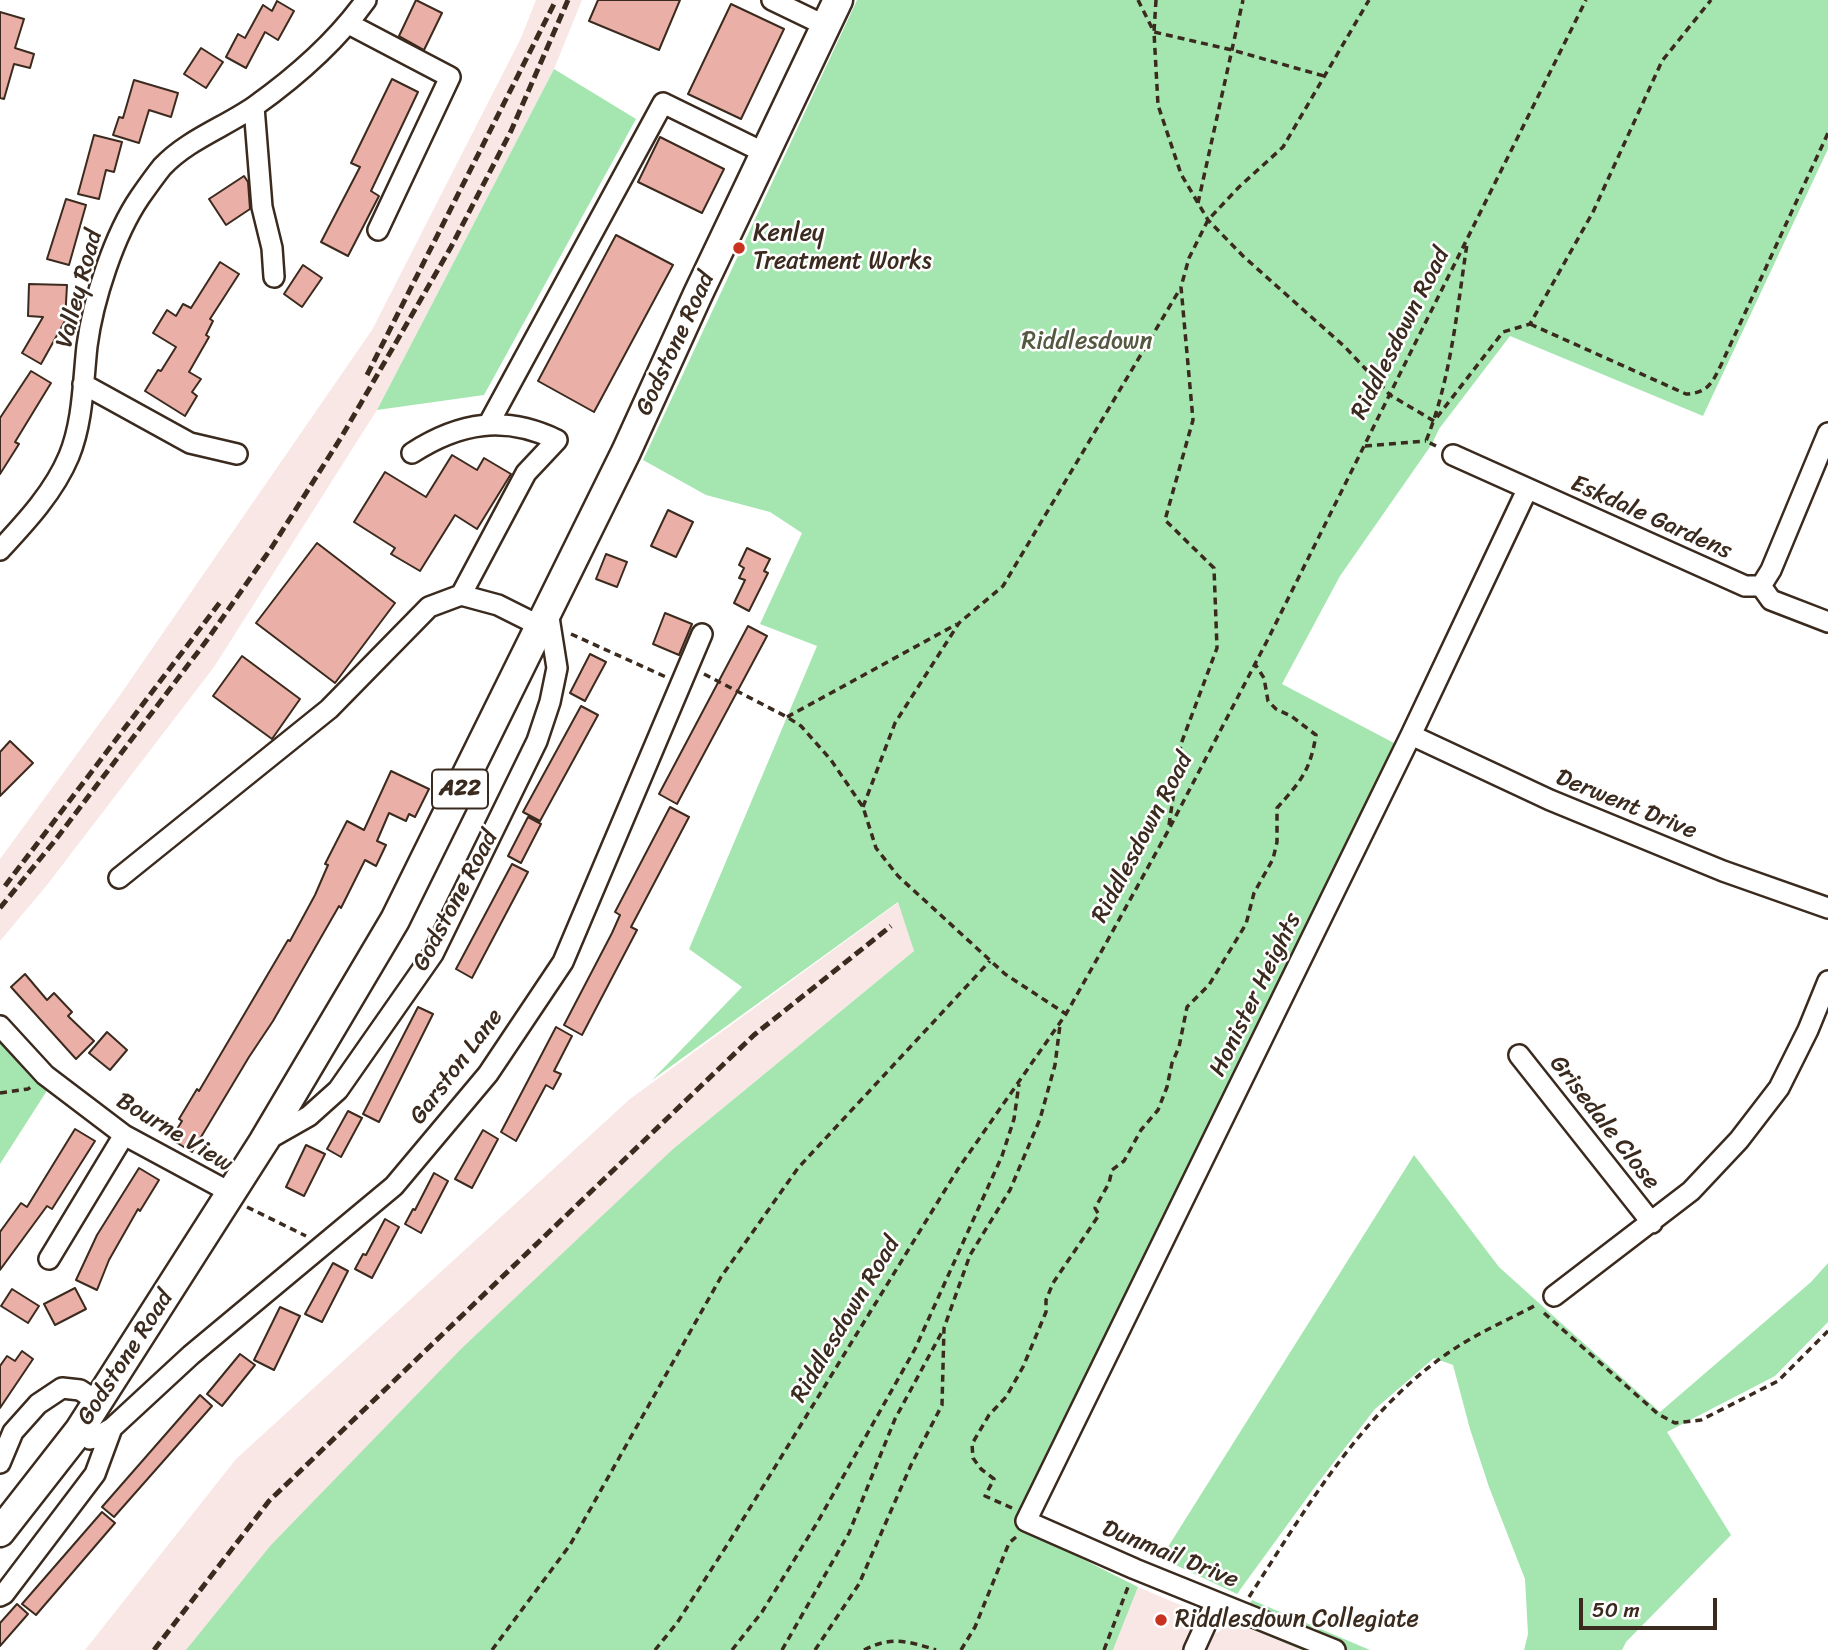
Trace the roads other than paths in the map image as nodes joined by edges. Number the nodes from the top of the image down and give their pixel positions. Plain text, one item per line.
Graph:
1 (366, 0) edge
2 (772, 0) edge
3 (838, 0) edge
4 (349, 24) junction
5 (826, 26) junction
6 (254, 107) junction
7 (765, 153) junction
8 (378, 230) dead end
9 (274, 276) dead end
10 (83, 384) junction
11 (488, 425) junction
12 (1828, 433) edge
13 (412, 453) dead end
14 (237, 454) dead end
15 (1453, 455) road end
16 (1527, 490) junction
17 (0, 550) edge
18 (1761, 586) junction
19 (461, 595) junction
20 (544, 619) junction
21 (1828, 622) edge
22 (702, 634) dead end
23 (1411, 734) junction
24 (119, 878) dead end
25 (1828, 908) edge
26 (1828, 981) edge
27 (0, 1026) edge
28 (1519, 1055) dead end
29 (124, 1135) junction
30 (264, 1141) junction
31 (229, 1199) junction
32 (1651, 1223) junction
33 (49, 1259) dead end
34 (1554, 1296) road end
35 (98, 1402) junction
36 (112, 1428) junction
37 (79, 1431) junction
38 (0, 1463) edge
39 (1027, 1518) joint
40 (0, 1532) edge
41 (0, 1596) edge
42 (1216, 1602) junction
43 (1195, 1649) edge
44 (1335, 1650) edge

1 - 4 street, Valley Road
2 - 5 street
3 - 5 highway, Godstone Road / A22
4 - 6 street, Valley Road
4 - 8 street
5 - 7 highway, Godstone Road / A22
6 - 9 street
6 - 10 street, Valley Road
7 - 11 street
7 - 20 highway, Godstone Road / A22
10 - 14 street
10 - 17 street, Valley Road
11 - 13 street
11 - 19 street
12 - 18 street
15 - 16 street, Eskdale Gardens
16 - 18 street, Eskdale Gardens
16 - 23 street, Honister Heights
18 - 21 street, Eskdale Gardens
19 - 20 street
19 - 24 street
20 - 30 highway, Godstone Road / A22
20 - 30 street, Godstone Road
22 - 36 street, Garston Lane
23 - 25 street, Derwent Drive
23 - 39 street, Honister Heights
26 - 32 street
27 - 29 street, Bourne View
28 - 32 street, Grisedale Close
29 - 31 street, Bourne View
29 - 33 street
30 - 31 highway, Godstone Road / A22
31 - 35 highway, Godstone Road / A22
32 - 34 street
35 - 37 highway, Godstone Road / A22
35 - 38 street
36 - 37 street
36 - 41 street, Garston Lane
37 - 40 highway, Godstone Road / A22
39 - 42 street, Dunmail Drive
42 - 43 street
42 - 44 street, Dunmail Drive

